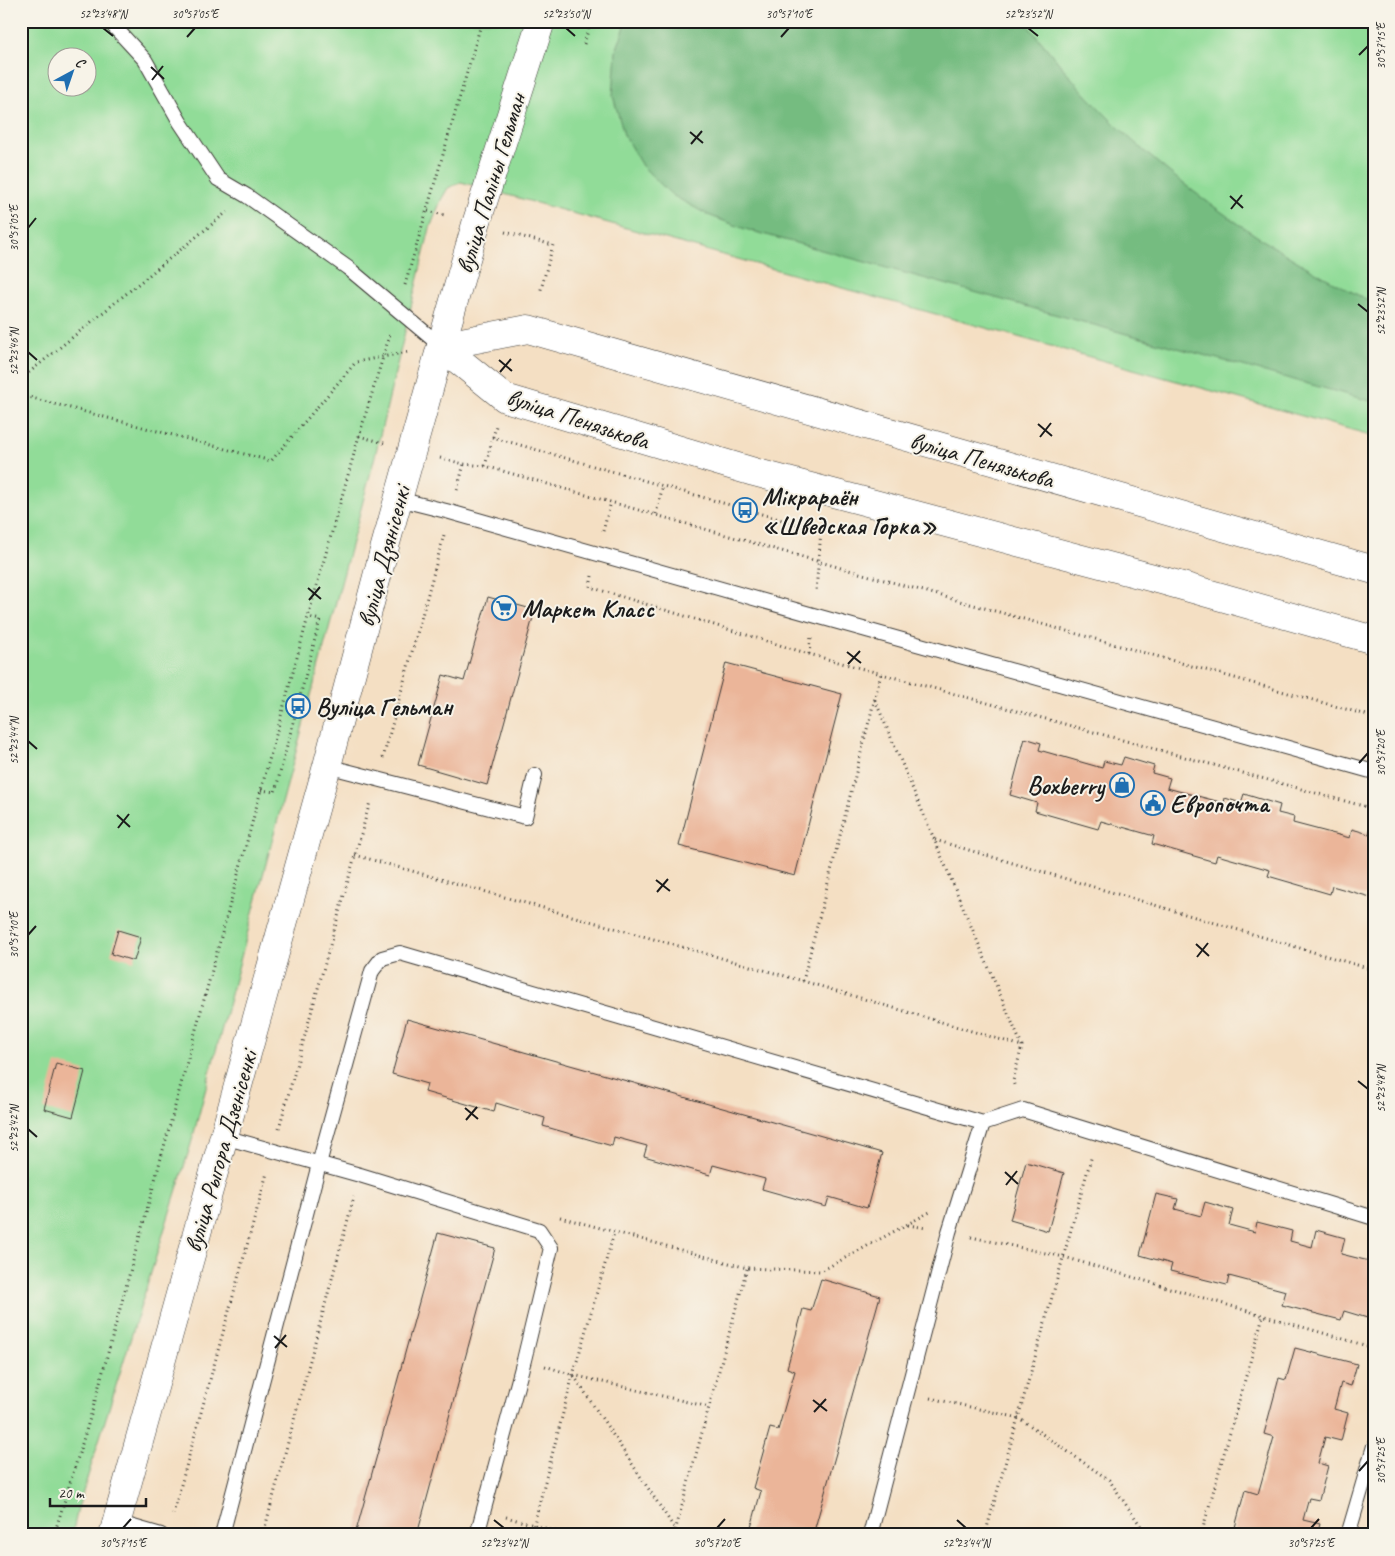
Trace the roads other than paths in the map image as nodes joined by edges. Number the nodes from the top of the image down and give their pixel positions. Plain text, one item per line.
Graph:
1 (109, 21) edge
2 (541, 21) edge
3 (441, 346) junction
4 (398, 499) junction
5 (1374, 570) edge
6 (1374, 640) edge
7 (328, 766) junction
8 (1374, 772) edge
9 (535, 775) dead end
10 (983, 1122) junction
11 (224, 1137) junction
12 (319, 1163) junction
13 (1374, 1218) edge
14 (1374, 1446) edge
15 (115, 1528) edge
16 (161, 1535) edge
17 (222, 1535) edge
18 (477, 1535) edge
19 (870, 1535) edge
20 (1348, 1535) edge

1 - 3 lane
2 - 3 street, вуліца Паліны Гельман
3 - 4 street, вуліца Дзянісенкі
3 - 5 street, вуліца Пенязькова
3 - 6 street, вуліца Пенязькова
4 - 7 street, вуліца Дзянісенкі
4 - 8 lane
7 - 9 lane
7 - 11 street, вуліца Рыгора Дзенісенкі
10 - 12 lane
10 - 13 lane
10 - 19 lane
11 - 12 lane
11 - 15 street, вуліца Рыгора Дзенісенкі
12 - 17 lane
12 - 18 lane
14 - 20 lane
15 - 16 lane

